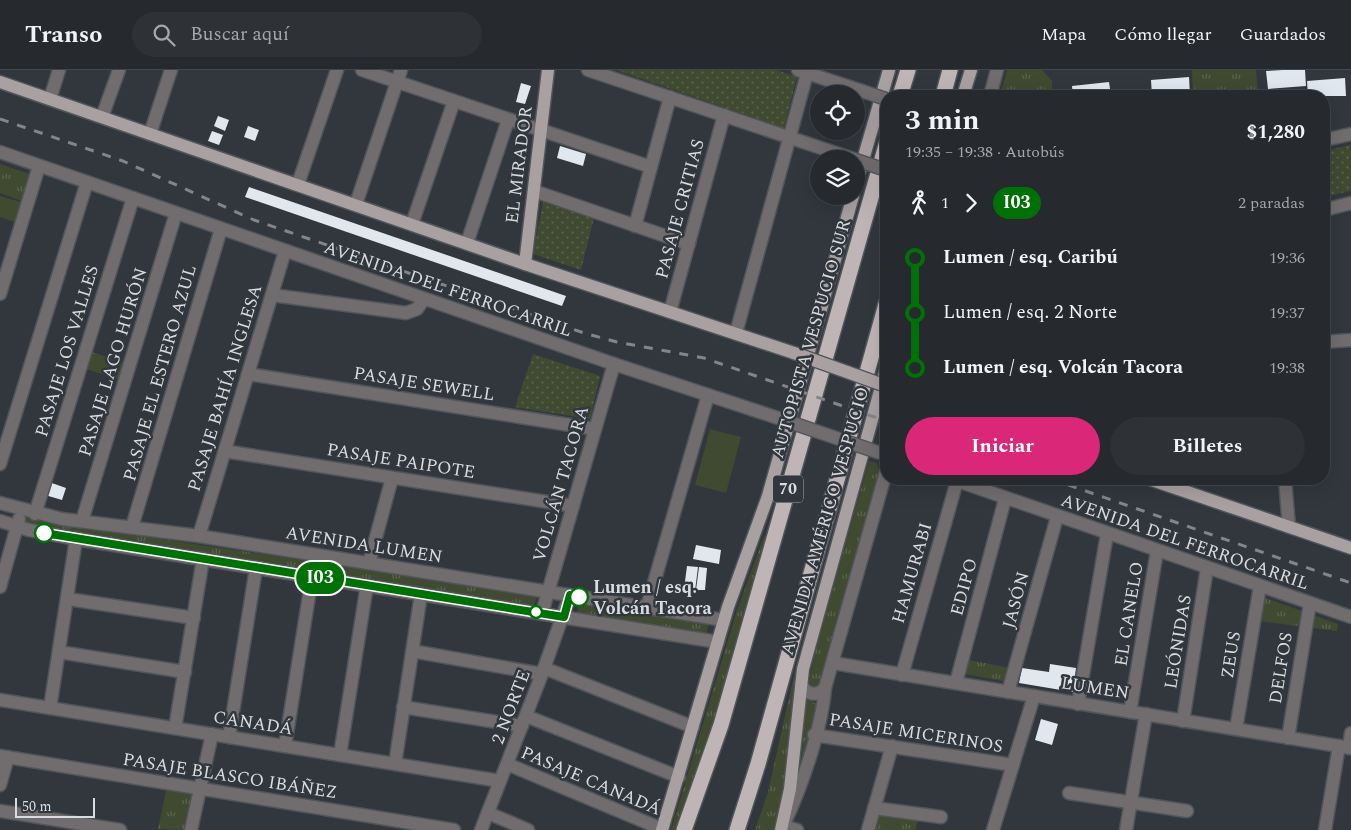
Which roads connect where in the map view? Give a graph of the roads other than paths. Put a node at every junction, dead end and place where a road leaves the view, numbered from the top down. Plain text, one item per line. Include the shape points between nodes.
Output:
1 (59, 70) edge
2 (119, 70) edge
3 (171, 70) edge
4 (337, 70) edge
5 (362, 70) edge
6 (548, 70) edge
7 (588, 70) edge
8 (889, 70) edge
9 (908, 70) edge
10 (950, 70) edge
11 (970, 70) edge
12 (997, 70) edge
13 (804, 71) edge
14 (399, 76) edge
15 (0, 82) edge
16 (883, 90) edge
17 (902, 90) edge
18 (945, 90) edge
19 (965, 90) edge
20 (992, 90) edge
21 (880, 97) edge
22 (670, 98) junction
23 (50, 99) junction
24 (454, 101) junction
25 (880, 101) edge
26 (724, 116) junction
27 (102, 117) junction
28 (508, 120) junction
29 (541, 131) junction
30 (150, 134) junction
31 (1351, 134) edge
32 (789, 137) junction
33 (1330, 139) edge
34 (828, 150) edge
35 (0, 152) edge
36 (865, 153) edge
37 (865, 163) edge
38 (39, 166) junction
39 (880, 166) edge
40 (651, 168) junction
41 (880, 168) edge
42 (87, 182) junction
43 (298, 184) junction
44 (534, 191) junction
45 (133, 198) junction
46 (1351, 203) edge
47 (356, 204) junction
48 (850, 205) edge
49 (1330, 208) edge
50 (176, 213) junction
51 (412, 224) junction
52 (635, 226) junction
53 (221, 228) junction
54 (467, 243) junction
55 (688, 244) junction
56 (286, 251) junction
57 (525, 264) junction
58 (0, 294) edge
59 (272, 296) junction
60 (424, 298) junction
61 (670, 312) junction
62 (880, 326) edge
63 (736, 333) junction
64 (1351, 340) edge
65 (1330, 342) edge
66 (614, 364) junction
67 (248, 374) junction
68 (880, 384) edge
69 (880, 390) edge
70 (708, 396) junction
71 (595, 429) junction
72 (224, 451) junction
73 (880, 453) edge
74 (0, 464) edge
75 (392, 478) junction
76 (882, 485) edge
77 (953, 485) edge
78 (967, 485) edge
79 (1167, 485) edge
80 (1286, 485) edge
81 (1005, 499) junction
82 (0, 503) edge
83 (573, 506) junction
84 (22, 510) junction
85 (35, 514) junction
86 (1057, 517) junction
87 (0, 521) edge
88 (82, 522) junction
89 (17, 526) junction
90 (1289, 526) junction
91 (132, 527) junction
92 (1107, 534) junction
93 (199, 536) junction
94 (76, 539) junction
95 (1351, 548) edge
96 (1157, 551) junction
97 (203, 559) junction
98 (369, 563) junction
99 (256, 568) junction
100 (1208, 568) junction
101 (312, 576) junction
102 (367, 585) junction
103 (1260, 586) junction
104 (0, 587) edge
105 (548, 592) junction
106 (421, 594) junction
107 (570, 595) junction
108 (68, 599) junction
109 (1310, 603) junction
110 (647, 607) junction
111 (542, 613) junction
112 (564, 617) junction
113 (1351, 617) edge
114 (194, 618) junction
115 (724, 620) junction
116 (718, 642) junction
117 (412, 651) junction
118 (59, 652) junction
119 (833, 663) junction
120 (543, 671) junction
121 (185, 672) junction
122 (902, 674) junction
123 (956, 683) junction
124 (801, 684) junction
125 (825, 688) junction
126 (1008, 692) junction
127 (1034, 696) junction
128 (0, 700) edge
129 (1078, 704) junction
130 (403, 707) junction
131 (50, 708) junction
132 (1130, 712) junction
133 (1146, 714) junction
134 (524, 721) junction
135 (1183, 721) junction
136 (693, 727) junction
137 (175, 728) junction
138 (1236, 729) junction
139 (1351, 733) edge
140 (212, 734) junction
141 (814, 735) junction
142 (229, 737) junction
143 (1288, 738) junction
144 (285, 746) junction
145 (892, 746) junction
146 (1346, 748) edge
147 (340, 755) junction
148 (4, 756) edge
149 (394, 764) junction
150 (507, 764) junction
151 (1013, 765) junction
152 (679, 777) junction
153 (500, 781) junction
154 (0, 785) edge
155 (200, 788) junction
156 (1068, 793) dead end
157 (1131, 802) junction
158 (874, 808) junction
159 (0, 811) edge
160 (1187, 811) dead end
161 (488, 813) junction
162 (941, 816) dead end
163 (782, 828) edge
164 (120, 830) edge
165 (191, 830) edge
166 (454, 830) edge
167 (481, 830) edge
168 (528, 830) edge
169 (662, 830) edge
170 (684, 830) edge
171 (737, 830) edge
172 (797, 830) edge
173 (868, 830) edge
174 (993, 830) edge
175 (1126, 830) edge
176 (1325, 830) edge

1 - 23 street
2 - 27 street
3 - 30 street
4 - 43 street
5 - 14 street
6 - 29 main road, EL MIRADOR
7 - 22 street
8 - 16 main road
9 - 17 highway
10 - 18 highway
11 - 19 main road
12 - 20 street
13 - 21 street, bridge
13 - 32 street
14 - 24 street
14 - 47 street
15 - 23 main road
22 - 26 street
22 - 40 street
23 - 27 main road
24 - 28 street
24 - 51 street
25 - 36 main road
26 - 32 street
26 - 55 street, PASAJE CRITIAS
27 - 30 main road
28 - 29 street
28 - 54 street
29 - 40 street
29 - 44 main road, EL MIRADOR
30 - 43 main road
31 - 33 street
32 - 34 street
32 - 63 street
35 - 38 street, AVENIDA DEL FERROCARRIL
37 - 41 street, bridge
38 - 42 street, AVENIDA DEL FERROCARRIL
38 - 58 street
39 - 170 highway, AUTOPISTA VESPUCIO SUR / 70 via 721,725
40 - 52 street
42 - 45 street, AVENIDA DEL FERROCARRIL
42 - 74 street
43 - 47 main road
44 - 52 street
44 - 57 main road, EL MIRADOR
45 - 50 street, AVENIDA DEL FERROCARRIL
45 - 85 street, PASAJE LOS VALLES
46 - 49 street
47 - 51 main road
48 - 115 main road via 766,503
50 - 53 street, AVENIDA DEL FERROCARRIL
50 - 88 street, PASAJE LAGO HURÓN
51 - 54 main road
52 - 55 street
53 - 56 street, AVENIDA DEL FERROCARRIL
53 - 91 street, PASAJE EL ESTERO AZUL
54 - 57 main road
55 - 61 street, PASAJE CRITIAS
56 - 59 street, PASAJE BAHÍA INGLESA
56 - 60 street, AVENIDA DEL FERROCARRIL
57 - 61 main road
59 - 60 street via 406,313 417,309
59 - 67 street, PASAJE BAHÍA INGLESA
60 - 66 street, AVENIDA DEL FERROCARRIL
61 - 63 main road
62 - 171 highway
63 - 68 main road, bridge
64 - 65 street
66 - 70 street, AVENIDA DEL FERROCARRIL
66 - 71 street, VOLCÁN TACORA
67 - 71 street, PASAJE SEWELL
67 - 72 street, PASAJE BAHÍA INGLESA
69 - 124 main road, AVENIDA AMÉRICO VESPUCIO via 811,636
70 - 73 street, AVENIDA DEL FERROCARRIL, bridge
70 - 110 street
71 - 83 street, VOLCÁN TACORA
72 - 75 street, PASAJE PAIPOTE
72 - 93 street, PASAJE BAHÍA INGLESA
75 - 83 street, PASAJE PAIPOTE
75 - 98 street
76 - 119 street
77 - 122 street, HAMURABI
78 - 81 street, AVENIDA DEL FERROCARRIL
79 - 90 main road
80 - 90 street
81 - 86 street, AVENIDA DEL FERROCARRIL
81 - 123 street, EDIPO
82 - 84 street, AVENIDA LUMEN
83 - 105 street, VOLCÁN TACORA
84 - 85 street, AVENIDA LUMEN
84 - 89 street
85 - 88 street, AVENIDA LUMEN
86 - 92 street, AVENIDA DEL FERROCARRIL
86 - 126 street, JASÓN
87 - 89 street
88 - 91 street, AVENIDA LUMEN
89 - 94 street
89 - 104 street
90 - 95 main road
91 - 93 street, AVENIDA LUMEN
92 - 96 street, AVENIDA DEL FERROCARRIL
92 - 129 street
93 - 98 street, AVENIDA LUMEN
94 - 97 street
94 - 108 street
96 - 100 street, AVENIDA DEL FERROCARRIL
96 - 132 street, EL CANELO
97 - 99 street
97 - 114 street
98 - 105 street, AVENIDA LUMEN
99 - 101 street
99 - 142 street
100 - 103 street, AVENIDA DEL FERROCARRIL
100 - 135 street, LEÓNIDAS
101 - 102 street
101 - 144 street
102 - 106 street
102 - 147 street
103 - 109 street, AVENIDA DEL FERROCARRIL
103 - 138 street, ZEUS
105 - 107 street, AVENIDA LUMEN
105 - 111 street, VOLCÁN TACORA
106 - 111 street
106 - 117 street
107 - 110 street, AVENIDA LUMEN
107 - 112 street, 2 NORTE
108 - 114 street
108 - 118 street
109 - 113 street, AVENIDA DEL FERROCARRIL
109 - 143 street, DELFOS
110 - 115 street, AVENIDA LUMEN
111 - 112 street
112 - 116 street
112 - 120 street, 2 NORTE
114 - 121 street
115 - 116 main road
116 - 136 main road
117 - 120 street
117 - 130 street
118 - 121 street
118 - 131 street
119 - 122 street, LUMEN
119 - 125 street
120 - 134 street, 2 NORTE
120 - 136 street
121 - 137 street
122 - 123 street, LUMEN
123 - 126 street, LUMEN
124 - 125 street via 804,691 812,694
124 - 163 main road, AVENIDA AMÉRICO VESPUCIO
125 - 141 street
126 - 127 street, LUMEN
127 - 129 street, LUMEN
127 - 151 street
128 - 131 street, CANADÁ
129 - 132 street, LUMEN
130 - 134 street
130 - 149 street
131 - 137 street, CANADÁ
132 - 133 street, LUMEN
133 - 135 street, LUMEN
133 - 157 street
134 - 150 street, 2 NORTE
134 - 152 street
135 - 138 street, LUMEN
136 - 152 main road
137 - 140 street, CANADÁ
138 - 143 street, LUMEN
139 - 146 street
140 - 142 street, CANADÁ
140 - 155 street
141 - 145 street, PASAJE MICERINOS
141 - 163 street via 800,787
142 - 144 street, CANADÁ
143 - 146 street, LUMEN
144 - 147 street, CANADÁ
145 - 151 street, PASAJE MICERINOS
145 - 158 street
146 - 176 street
147 - 149 street, CANADÁ
148 - 154 street
148 - 155 street, PASAJE BLASCO IBÁÑEZ
149 - 153 street, CANADÁ
150 - 153 street, 2 NORTE
150 - 169 street, PASAJE CANADÁ
151 - 174 street
152 - 169 main road
153 - 161 street, 2 NORTE
155 - 165 street
155 - 166 street, PASAJE BLASCO IBÁÑEZ
156 - 157 street
157 - 160 street
157 - 175 street
158 - 162 street
158 - 173 street
159 - 164 street
161 - 167 street, 2 NORTE
161 - 168 street
163 - 172 street

